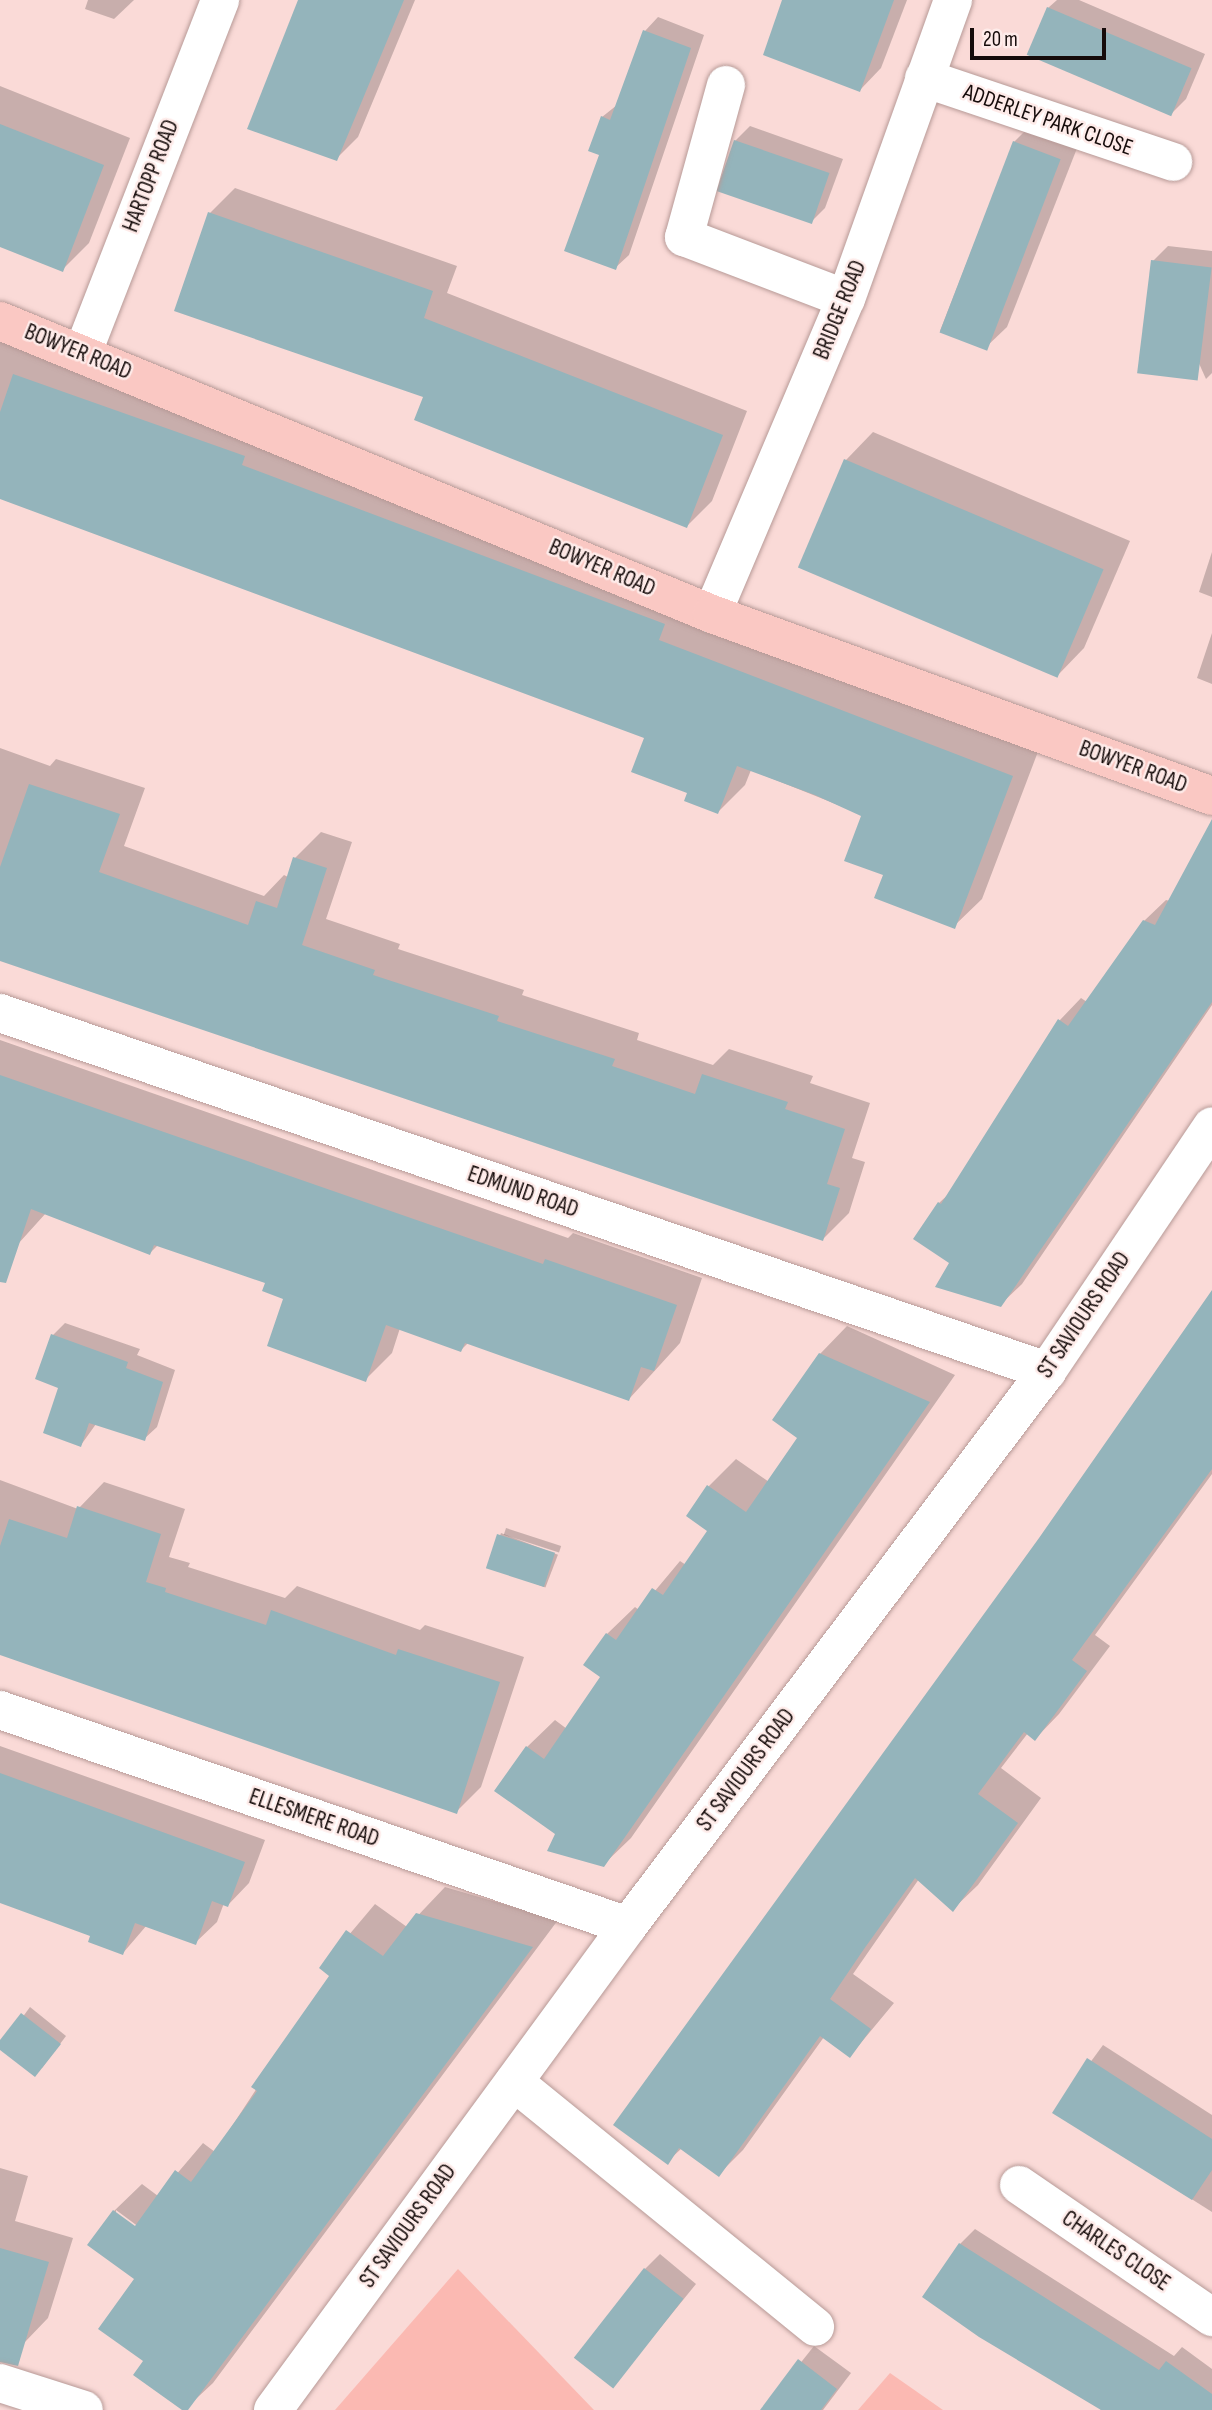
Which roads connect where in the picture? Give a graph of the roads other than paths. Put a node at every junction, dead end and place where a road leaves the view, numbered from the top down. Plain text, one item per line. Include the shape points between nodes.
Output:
1 (220, 0) edge
2 (953, 0) edge
3 (924, 78) junction
4 (726, 85) dead end
5 (1173, 162) dead end
6 (846, 299) junction
7 (0, 321) edge
8 (83, 352) junction
9 (712, 614) junction
10 (1212, 796) edge
11 (0, 1013) edge
12 (1212, 1126) edge
13 (1047, 1371) junction
14 (0, 1710) edge
15 (628, 1926) junction
16 (513, 2082) junction
17 (1019, 2185) dead end
18 (1212, 2316) edge
19 (815, 2327) dead end
20 (0, 2383) edge
21 (84, 2410) edge
22 (273, 2410) edge

1 - 8 street, HARTOPP ROAD
2 - 3 street, BRIDGE ROAD
3 - 5 street, ADDERLEY PARK CLOSE
3 - 6 street, BRIDGE ROAD
4 - 6 street via 684,237
6 - 9 street, BRIDGE ROAD
7 - 8 main road, BOWYER ROAD
8 - 9 main road, BOWYER ROAD
9 - 10 main road, BOWYER ROAD
11 - 13 street, EDMUND ROAD
12 - 13 street, ST SAVIOURS ROAD
13 - 15 street, ST SAVIOURS ROAD
14 - 15 street, ELLESMERE ROAD
15 - 16 street, ST SAVIOURS ROAD
16 - 19 street
16 - 22 street, ST SAVIOURS ROAD
17 - 18 street, CHARLES CLOSE
20 - 21 street

